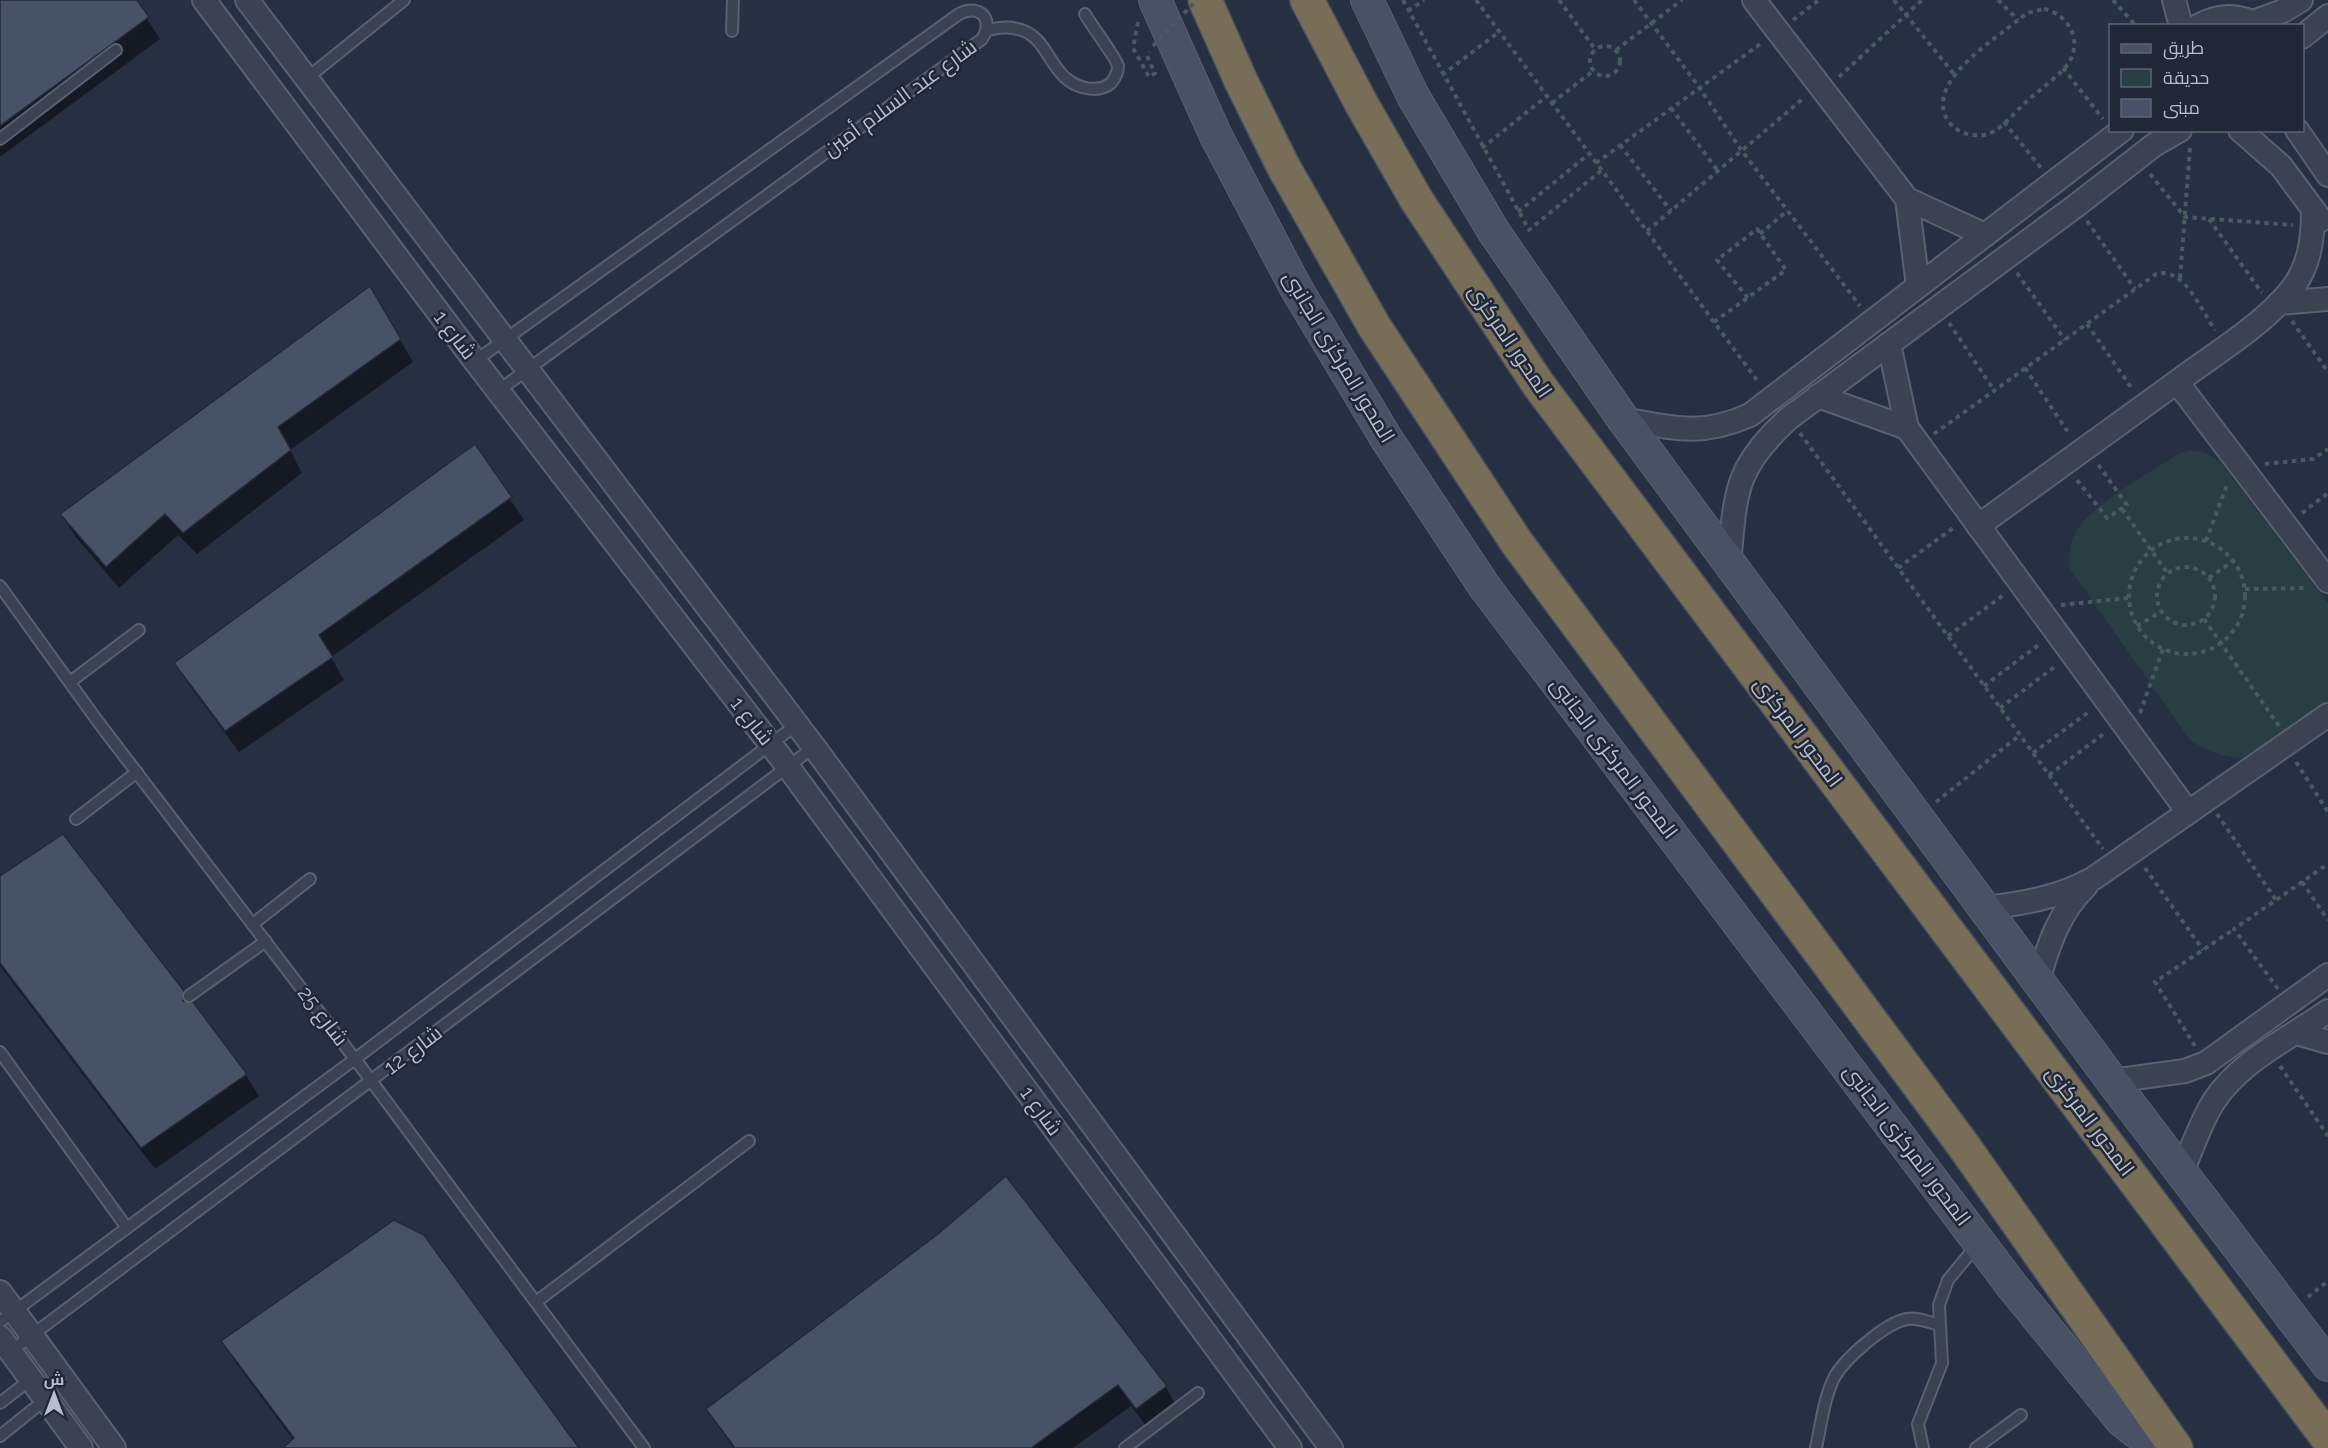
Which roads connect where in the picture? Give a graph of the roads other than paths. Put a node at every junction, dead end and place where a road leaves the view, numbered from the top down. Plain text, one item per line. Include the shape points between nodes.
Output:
1 (204, 0) edge
2 (247, 0) edge
3 (404, 0) edge
4 (733, 0) edge
5 (1155, 0) edge
6 (1205, 0) edge
7 (1308, 0) edge
8 (1367, 0) edge
9 (1754, 0) edge
10 (2174, 0) edge
11 (2214, 0) edge
12 (2301, 0) edge
13 (1086, 14) dead end
14 (2328, 16) edge
15 (2248, 21) edge
16 (2180, 24) edge
17 (2202, 24) edge
18 (988, 30) junction
19 (732, 31) dead end
20 (2304, 35) edge
21 (116, 50) dead end
22 (306, 79) junction
23 (2109, 129) edge
24 (2242, 132) edge
25 (2298, 132) edge
26 (2185, 136) edge
27 (0, 139) edge
28 (2328, 176) edge
29 (1907, 199) junction
30 (2318, 221) edge
31 (1985, 235) junction
32 (1918, 286) junction
33 (2328, 300) edge
34 (2276, 306) junction
35 (503, 341) junction
36 (1889, 344) junction
37 (475, 362) junction
38 (526, 370) junction
39 (2177, 382) junction
40 (498, 392) junction
41 (1818, 396) junction
42 (1623, 419) junction
43 (1912, 436) junction
44 (1974, 520) junction
45 (1728, 564) junction
46 (2322, 584) edge
47 (0, 586) edge
48 (139, 630) dead end
49 (69, 682) junction
50 (2328, 715) edge
51 (796, 725) junction
52 (770, 745) junction
53 (814, 747) junction
54 (788, 767) junction
55 (137, 772) junction
56 (2188, 812) junction
57 (76, 819) dead end
58 (2094, 878) junction
59 (310, 879) dead end
60 (1985, 908) junction
61 (253, 924) junction
62 (266, 941) junction
63 (2328, 975) edge
64 (2038, 980) junction
65 (189, 996) dead end
66 (2328, 1011) edge
67 (2296, 1033) junction
68 (2328, 1042) edge
69 (0, 1052) edge
70 (355, 1059) junction
71 (372, 1081) junction
72 (2112, 1081) junction
73 (748, 1141) dead end
74 (2182, 1172) junction
75 (127, 1228) junction
76 (1979, 1242) junction
77 (0, 1292) edge
78 (536, 1302) junction
79 (7, 1316) edge
80 (1938, 1325) junction
81 (33, 1335) junction
82 (5, 1344) edge
83 (2328, 1365) edge
84 (32, 1379) junction
85 (1198, 1394) dead end
86 (46, 1400) junction
87 (0, 1403) edge
88 (2021, 1415) dead end
89 (0, 1436) edge
90 (2328, 1439) edge
91 (81, 1448) edge
92 (114, 1448) edge
93 (644, 1448) edge
94 (1125, 1448) edge
95 (1290, 1448) edge
96 (1331, 1448) edge
97 (1816, 1448) edge
98 (1923, 1448) edge
99 (1976, 1448) edge
100 (2167, 1448) edge
101 (2176, 1448) edge

1 - 37 street, شارع 1
2 - 22 street, شارع 1
3 - 22 lane
4 - 19 lane
5 - 76 main road, المحور المركزى الجانبى via 1216,136 1291,278 1339,362 1484,586
6 - 101 highway via 1283,166 1374,326 1517,543 1963,1145
7 - 90 highway, المحور المركزى via 1416,199 1538,384
8 - 42 main road via 1413,96 1489,223
9 - 29 street
10 - 16 street
11 - 15 street
12 - 15 street via 2283,11
13 - 18 lane via 1095,33 1117,60 1111,83 1100,89 1067,79 1045,48 1026,31 1007,27
14 - 20 street
15 - 17 street via 2209,20
18 - 35 lane, شارع عبد السلام أمين via 987,22 975,10 958,14
18 - 38 lane, شارع عبد السلام أمين via 982,39
21 - 27 lane
22 - 35 street, شارع 1
23 - 31 street via 2053,183
24 - 30 street via 2281,166
25 - 28 street
26 - 36 street via 2154,145
29 - 31 street
29 - 32 street
30 - 34 street via 2306,264
31 - 32 street
32 - 42 street via 1750,415 1700,430
33 - 34 street
34 - 39 street
35 - 37 lane, شارع عبد السلام أمين
35 - 38 street, شارع 1
36 - 41 street
36 - 43 street
37 - 40 street, شارع 1
38 - 40 lane, شارع عبد السلام أمين
38 - 51 street, شارع 1
39 - 44 street via 2077,454
39 - 46 street via 2286,525
40 - 52 street, شارع 1
41 - 43 street
41 - 45 street via 1766,438 1745,469 1735,505
42 - 45 main road
43 - 44 street
44 - 56 street
45 - 60 main road
47 - 49 lane, شارع 25
48 - 49 lane
49 - 55 lane, شارع 25
50 - 56 street
51 - 52 lane, شارع 12
51 - 53 street, شارع 1
52 - 54 street, شارع 1
52 - 70 lane, شارع 12
53 - 54 lane, شارع 12
53 - 96 street, شارع 1
54 - 71 lane, شارع 12
54 - 95 street, شارع 1
55 - 57 lane
55 - 61 lane, شارع 25
56 - 58 street
58 - 60 street via 2045,900
58 - 64 street via 2058,921
59 - 61 lane
60 - 64 main road
61 - 62 lane, شارع 25
62 - 65 lane
62 - 70 lane, شارع 25
63 - 72 street via 2206,1063 2185,1071
64 - 72 main road
66 - 67 street
67 - 68 street
67 - 74 street via 2244,1067 2215,1099
69 - 75 lane
70 - 71 lane, شارع 25
70 - 75 lane, شارع 12
71 - 78 lane, شارع 25
71 - 81 lane, شارع 12
72 - 74 main road
73 - 78 lane
74 - 83 main road
75 - 79 lane, شارع 12
76 - 80 lane via 1947,1280
76 - 100 main road, المحور المركزى الجانبى via 2110,1408 2136,1432
77 - 79 street
78 - 93 lane, شارع 25
79 - 81 street
80 - 97 lane via 1906,1319 1884,1330 1849,1358 1835,1377
80 - 98 lane via 1942,1364 1918,1424
81 - 82 lane, شارع 12
81 - 92 street
82 - 84 street
84 - 86 street
84 - 87 lane
85 - 94 lane
86 - 89 lane
86 - 91 street
88 - 99 lane

